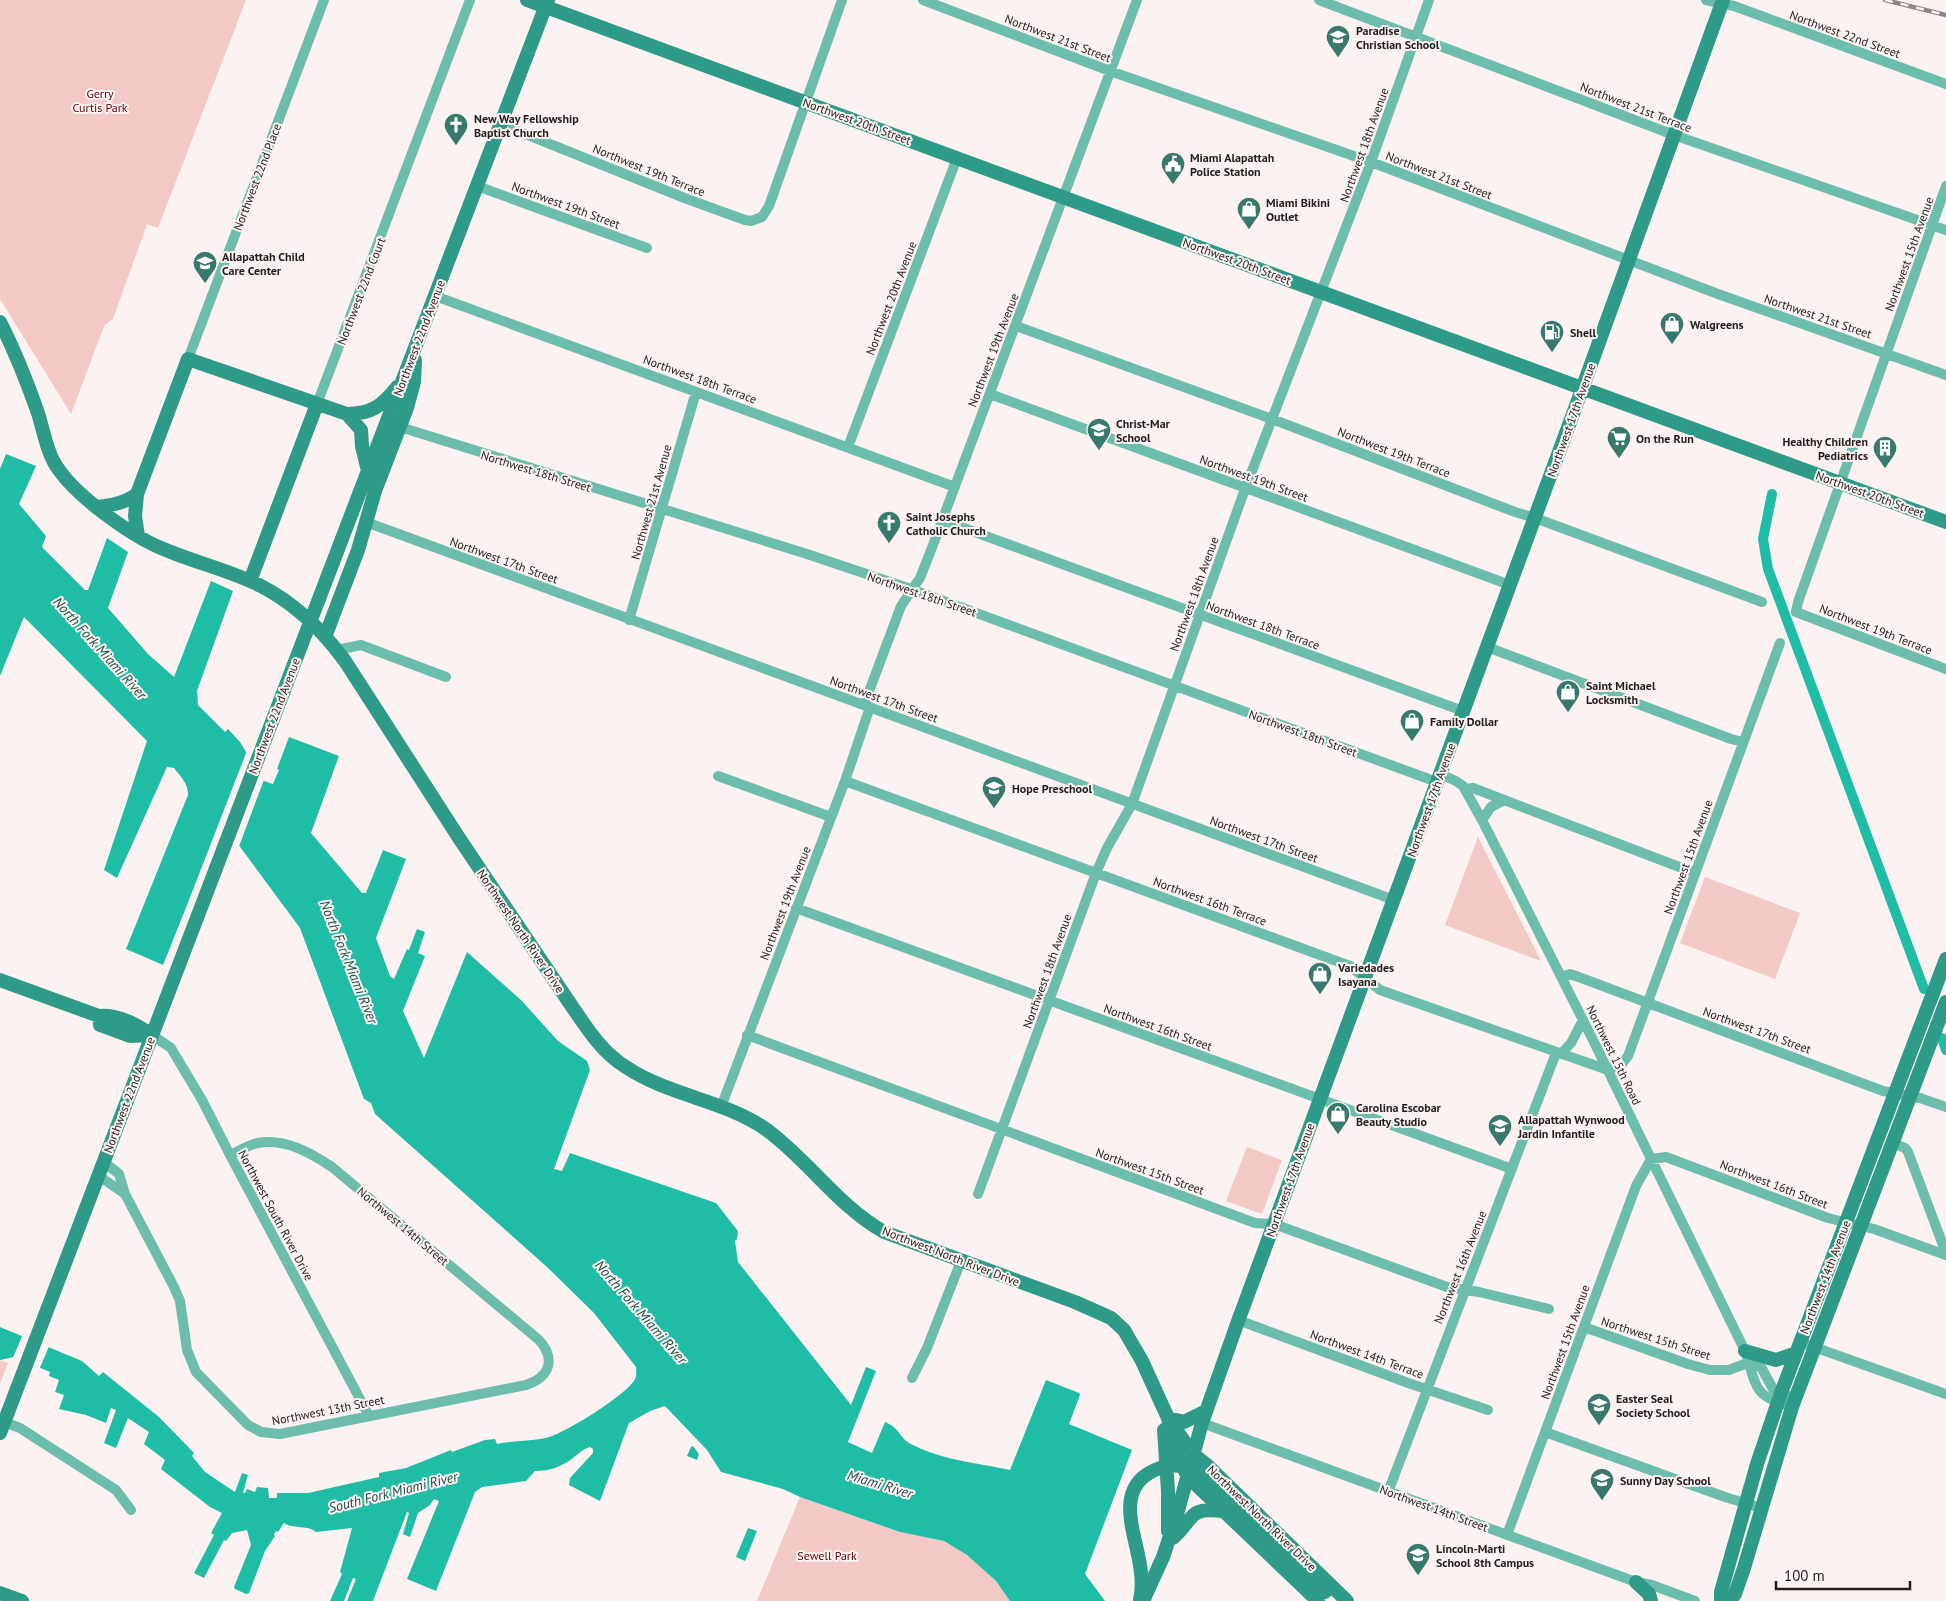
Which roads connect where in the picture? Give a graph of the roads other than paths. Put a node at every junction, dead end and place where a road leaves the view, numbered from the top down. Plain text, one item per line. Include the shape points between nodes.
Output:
1 (324, 0) edge
2 (470, 0) edge
3 (527, 0) edge
4 (842, 0) edge
5 (923, 0) edge
6 (1137, 0) edge
7 (1319, 0) edge
8 (1429, 0) edge
9 (1706, 0) edge
10 (1723, 2) edge
11 (547, 3) edge
12 (1416, 36) junction
13 (1110, 71) junction
14 (1946, 84) edge
15 (806, 103) junction
16 (500, 124) junction
17 (1674, 135) junction
18 (957, 158) junction
19 (1371, 162) junction
20 (477, 186) junction
21 (1946, 186) edge
22 (1063, 198) junction
23 (1932, 225) junction
24 (1946, 230) edge
25 (647, 248) dead end
26 (1629, 261) junction
27 (1321, 292) junction
28 (435, 296) junction
29 (0, 322) edge
30 (1016, 326) junction
31 (415, 349) junction
32 (1886, 353) junction
33 (188, 359) junction
34 (1946, 375) edge
35 (405, 376) junction
36 (1582, 388) junction
37 (696, 392) junction
38 (990, 394) junction
39 (317, 404) junction
40 (347, 414) junction
41 (1272, 419) junction
42 (400, 427) junction
43 (848, 447) junction
44 (368, 472) junction
45 (1839, 482) junction
46 (955, 487) junction
47 (1245, 488) junction
48 (137, 494) junction
49 (98, 507) junction
50 (662, 510) junction
51 (1535, 518) junction
52 (942, 520) junction
53 (366, 522) junction
54 (1946, 522) edge
55 (138, 536) junction
56 (250, 581) junction
57 (1510, 585) junction
58 (911, 589) junction
59 (1762, 602) dead end
60 (1796, 612) joint
61 (1199, 616) junction
62 (629, 620) junction
63 (325, 637) junction
64 (1780, 642) dead end
65 (1487, 647) junction
66 (337, 650) junction
67 (1946, 669) edge
68 (446, 677) dead end
69 (1175, 685) junction
70 (867, 706) junction
71 (1463, 711) junction
72 (1743, 742) junction
73 (718, 776) dead end
74 (1438, 778) junction
75 (845, 780) junction
76 (1465, 789) junction
77 (1504, 800) junction
78 (1132, 804) junction
79 (831, 817) junction
80 (1482, 820) junction
81 (1096, 873) junction
82 (1695, 873) junction
83 (1394, 900) junction
84 (796, 908) junction
85 (1946, 959) edge
86 (1562, 977) junction
87 (1366, 978) junction
88 (0, 980) edge
89 (1050, 1000) junction
90 (1946, 1002) edge
91 (1648, 1003) junction
92 (1583, 1020) junction
93 (152, 1035) junction
94 (748, 1035) junction
95 (1558, 1054) junction
96 (1608, 1070) junction
97 (1895, 1094) junction
98 (1910, 1096) junction
99 (1320, 1099) junction
100 (721, 1107) junction
101 (1946, 1107) edge
102 (1002, 1130) junction
103 (1893, 1143) junction
104 (230, 1155) junction
105 (1651, 1160) junction
106 (104, 1162) junction
107 (1512, 1169) junction
108 (98, 1176) junction
109 (125, 1194) junction
110 (978, 1194) dead end
111 (1846, 1222) junction
112 (1274, 1224) junction
113 (1861, 1226) junction
114 (1946, 1254) edge
115 (961, 1261) junction
116 (1464, 1290) junction
117 (1549, 1309) dead end
118 (1238, 1320) junction
119 (1584, 1327) junction
120 (1798, 1348) junction
121 (1814, 1348) junction
122 (1747, 1357) junction
123 (548, 1363) joint
124 (912, 1378) dead end
125 (1426, 1389) junction
126 (1946, 1394) edge
127 (1780, 1397) junction
128 (1794, 1403) junction
129 (1488, 1410) dead end
130 (1165, 1413) junction
131 (368, 1416) junction
132 (1204, 1417) junction
133 (2, 1427) edge
134 (1545, 1432) junction
135 (1193, 1454) junction
136 (1188, 1477) junction
137 (1388, 1492) junction
138 (1746, 1504) junction
139 (1761, 1508) junction
140 (131, 1510) dead end
141 (1223, 1511) junction
142 (1507, 1535) junction
143 (1168, 1542) junction
144 (1636, 1582) junction
145 (0, 1593) edge
146 (22, 1601) edge
147 (1142, 1601) edge
148 (1318, 1601) edge
149 (1335, 1601) edge
150 (1347, 1601) edge
151 (1651, 1601) edge
152 (1695, 1601) edge
153 (1721, 1601) edge
154 (1730, 1601) edge

1 - 33 street, Northwest 22nd Place
2 - 39 street, Northwest 22nd Court
3 - 11 main road, Northwest 20th Street
4 - 15 street
5 - 13 street, Northwest 21st Street
6 - 13 street, Northwest 19th Avenue
7 - 12 street, Northwest 21st Terrace
8 - 12 street, Northwest 18th Avenue
9 - 10 street, Northwest 22nd Street
10 - 14 street, Northwest 22nd Street
10 - 17 main road, Northwest 17th Avenue
11 - 15 main road, Northwest 20th Street
11 - 16 main road, Northwest 22nd Avenue
12 - 17 street, Northwest 21st Terrace
12 - 19 street, Northwest 18th Avenue
13 - 19 street, Northwest 21st Street
13 - 22 street, Northwest 19th Avenue
15 - 16 street, Northwest 19th Terrace via 769,206 762,217 751,221 687,200
15 - 18 main road, Northwest 20th Street
16 - 20 main road, Northwest 22nd Avenue
17 - 23 street, Northwest 21st Terrace
17 - 26 main road, Northwest 17th Avenue
18 - 22 main road, Northwest 20th Street
18 - 43 street, Northwest 20th Avenue
19 - 26 street, Northwest 21st Street
19 - 27 street, Northwest 18th Avenue
20 - 25 street, Northwest 19th Street
20 - 28 main road, Northwest 22nd Avenue
21 - 23 street, Northwest 15th Avenue
22 - 27 main road, Northwest 20th Street
22 - 30 street, Northwest 19th Avenue
23 - 24 street, Northwest 21st Terrace
23 - 32 street, Northwest 15th Avenue
26 - 32 street, Northwest 21st Street
26 - 36 main road, Northwest 17th Avenue
27 - 36 main road, Northwest 20th Street
27 - 41 street, Northwest 18th Avenue
28 - 31 main road, Northwest 22nd Avenue
28 - 37 street, Northwest 18th Terrace
29 - 49 main road, Northwest North River Drive via 31,395 54,462 68,480
30 - 38 street, Northwest 19th Avenue
30 - 41 street, Northwest 19th Terrace
31 - 35 main road, Northwest 22nd Avenue
31 - 42 main road via 414,382
32 - 34 street, Northwest 21st Street
32 - 45 street, Northwest 15th Avenue
33 - 39 main road
33 - 48 main road, Northwest 22nd Place
35 - 40 main road via 375,409
35 - 44 main road, Northwest 22nd Avenue
36 - 45 main road, Northwest 20th Street
36 - 51 main road, Northwest 17th Avenue
37 - 43 street, Northwest 18th Terrace
37 - 50 street, Northwest 21st Avenue
38 - 46 street, Northwest 19th Avenue
38 - 47 street, Northwest 19th Street
39 - 40 main road
39 - 56 main road, Northwest 22nd Court
40 - 44 main road via 361,430
41 - 47 street, Northwest 18th Avenue
41 - 51 street, Northwest 19th Terrace
42 - 50 street, Northwest 18th Street
42 - 53 main road
43 - 46 street, Northwest 18th Terrace
44 - 93 main road, Northwest 22nd Avenue
45 - 54 main road, Northwest 20th Street
45 - 60 street, Northwest 15th Avenue
46 - 52 street, Northwest 19th Avenue
47 - 57 street, Northwest 19th Street
47 - 61 street, Northwest 18th Avenue
48 - 49 main road via 120,503
48 - 55 main road, Northwest 22nd Place via 135,516
49 - 55 main road, Northwest North River Drive
50 - 58 street, Northwest 18th Street
50 - 62 street, Northwest 21st Avenue
51 - 57 main road, Northwest 17th Avenue
51 - 59 street, Northwest 19th Terrace
52 - 58 street, Northwest 19th Avenue via 920,578
52 - 61 street, Northwest 18th Terrace
53 - 62 street, Northwest 17th Street
53 - 63 main road
55 - 56 main road, Northwest North River Drive via 163,549
56 - 63 main road, Northwest North River Drive via 298,611
57 - 65 main road, Northwest 17th Avenue
58 - 69 street, Northwest 18th Street
58 - 70 street, Northwest 19th Avenue via 901,606
60 - 67 street, Northwest 19th Terrace
61 - 69 street, Northwest 18th Avenue
61 - 71 street, Northwest 18th Terrace
62 - 70 street, Northwest 17th Street
63 - 66 main road, Northwest North River Drive
64 - 72 street, Northwest 15th Avenue
65 - 71 main road, Northwest 17th Avenue
65 - 72 street
66 - 68 street via 361,645
66 - 100 main road, Northwest North River Drive via 593,1036 634,1072
69 - 74 street, Northwest 18th Street
69 - 78 street, Northwest 18th Avenue
70 - 75 street, Northwest 19th Avenue
70 - 78 street, Northwest 17th Street
71 - 74 main road, Northwest 17th Avenue
72 - 82 street, Northwest 15th Avenue
73 - 79 street
74 - 76 street, Northwest 15th Road via 1456,781
74 - 83 main road, Northwest 17th Avenue
75 - 79 street, Northwest 19th Avenue
75 - 81 street, Northwest 16th Terrace
76 - 77 street via 1473,788
76 - 80 street, Northwest 15th Road
77 - 80 street via 1491,807
77 - 82 street
78 - 81 street, Northwest 18th Avenue
78 - 83 street, Northwest 17th Street
79 - 84 street, Northwest 19th Avenue
80 - 86 street, Northwest 15th Road
81 - 87 street, Northwest 16th Terrace via 1350,966
81 - 89 street, Northwest 18th Avenue
82 - 91 street, Northwest 15th Avenue
83 - 87 main road, Northwest 17th Avenue
84 - 89 street, Northwest 16th Street
84 - 94 street, Northwest 19th Avenue
85 - 97 main road, Northwest 14th Avenue
86 - 91 street, Northwest 17th Street via 1570,974
86 - 92 street, Northwest 15th Road
87 - 95 street, Northwest 16th Terrace via 1380,990
87 - 99 main road, Northwest 17th Avenue
88 - 93 main road via 99,1016 100,1025 130,1036
89 - 99 street, Northwest 16th Street
89 - 102 street, Northwest 18th Avenue
90 - 98 main road, Northwest 14th Avenue
91 - 96 street, Northwest 15th Avenue via 1628,1056 1621,1066
91 - 97 street, Northwest 17th Street
92 - 95 street via 1571,1043
92 - 96 street, Northwest 15th Road
93 - 104 street, Northwest South River Drive via 178,1057
93 - 106 main road, Northwest 22nd Avenue
94 - 100 street, Northwest 19th Avenue
94 - 102 street, Northwest 15th Street
95 - 96 street, Northwest 16th Terrace
95 - 107 street, Northwest 16th Avenue
96 - 105 street, Northwest 15th Road
97 - 98 street, Northwest 17th Street
97 - 111 main road, Northwest 14th Avenue
98 - 101 street, Northwest 17th Street
98 - 103 main road, Northwest 14th Avenue
99 - 107 street, Northwest 16th Street
99 - 112 main road, Northwest 17th Avenue
100 - 115 main road, Northwest North River Drive via 760,1125 778,1138 866,1221 894,1236
102 - 110 street, Northwest 18th Avenue
102 - 112 street, Northwest 15th Street via 1255,1223
103 - 113 main road, Northwest 14th Avenue
103 - 114 street via 1908,1152
104 - 123 street, Northwest 14th Street via 257,1143 271,1142 302,1150 332,1167 539,1340 548,1352
104 - 131 street, Northwest South River Drive
105 - 111 street, Northwest 16th Street via 1666,1157
105 - 119 street, Northwest 15th Avenue via 1636,1186
105 - 122 street, Northwest 15th Road
106 - 108 main road, Northwest 22nd Avenue
106 - 109 street, Northwest 13th Street via 119,1174
107 - 116 street, Northwest 16th Avenue
108 - 109 street, Northwest 13th Street
108 - 133 main road, Northwest 22nd Avenue
109 - 131 street, Northwest 13th Street via 177,1294 187,1350 196,1372 240,1418 261,1432 280,1434
111 - 113 street, Northwest 16th Street
111 - 120 main road, Northwest 14th Avenue
112 - 116 street, Northwest 15th Street via 1447,1287
112 - 118 main road, Northwest 17th Avenue
113 - 114 street, Northwest 16th Street
113 - 121 main road, Northwest 14th Avenue
115 - 124 street
115 - 130 main road, Northwest North River Drive via 1075,1302 1104,1314 1118,1324 1142,1361
116 - 117 street, Northwest 15th Street
116 - 125 street, Northwest 16th Avenue
118 - 125 street, Northwest 14th Terrace
118 - 132 main road, Northwest 17th Avenue
119 - 122 street, Northwest 15th Street via 1710,1370 1729,1370
119 - 134 street, Northwest 15th Avenue
120 - 121 street
120 - 122 main road via 1776,1360
120 - 127 main road, Northwest 14th Avenue
121 - 126 street
121 - 128 main road, Northwest 14th Avenue
122 - 127 street, Northwest 15th Road via 1761,1367 1770,1386
123 - 131 street, Northwest 13th Street via 540,1378 526,1384
125 - 129 street, Northwest 14th Terrace
125 - 137 street, Northwest 16th Avenue
127 - 128 street, Northwest 15th Road
127 - 138 main road, Northwest 14th Avenue
128 - 139 main road, Northwest 14th Avenue
130 - 132 main road via 1184,1422
130 - 135 main road, Northwest North River Drive
130 - 136 main road, Northwest North River Drive
130 - 143 main road
132 - 135 main road, Northwest 17th Avenue
132 - 137 street, Northwest 14th Street
133 - 140 street via 20,1428 116,1490
134 - 138 street
134 - 142 street, Northwest 15th Avenue
135 - 136 main road, Northwest 17th Avenue
135 - 150 main road, Northwest North River Drive
136 - 141 main road, Northwest North River Drive
136 - 143 main road, Northwest 17th Avenue
137 - 142 street, Northwest 14th Street
138 - 139 street
138 - 153 main road, Northwest 14th Avenue
139 - 154 main road, Northwest 14th Avenue via 1744,1568
141 - 143 main road via 1194,1513
141 - 148 main road, Northwest North River Drive
142 - 144 street, Northwest 14th Street
143 - 147 main road, Northwest 17th Avenue
144 - 151 main road via 1649,1594
144 - 152 street, Northwest 14th Street
145 - 146 main road
147 - 149 main road via 1141,1573 1128,1509 1131,1496 1140,1481 1151,1472 1175,1466 1200,1474

